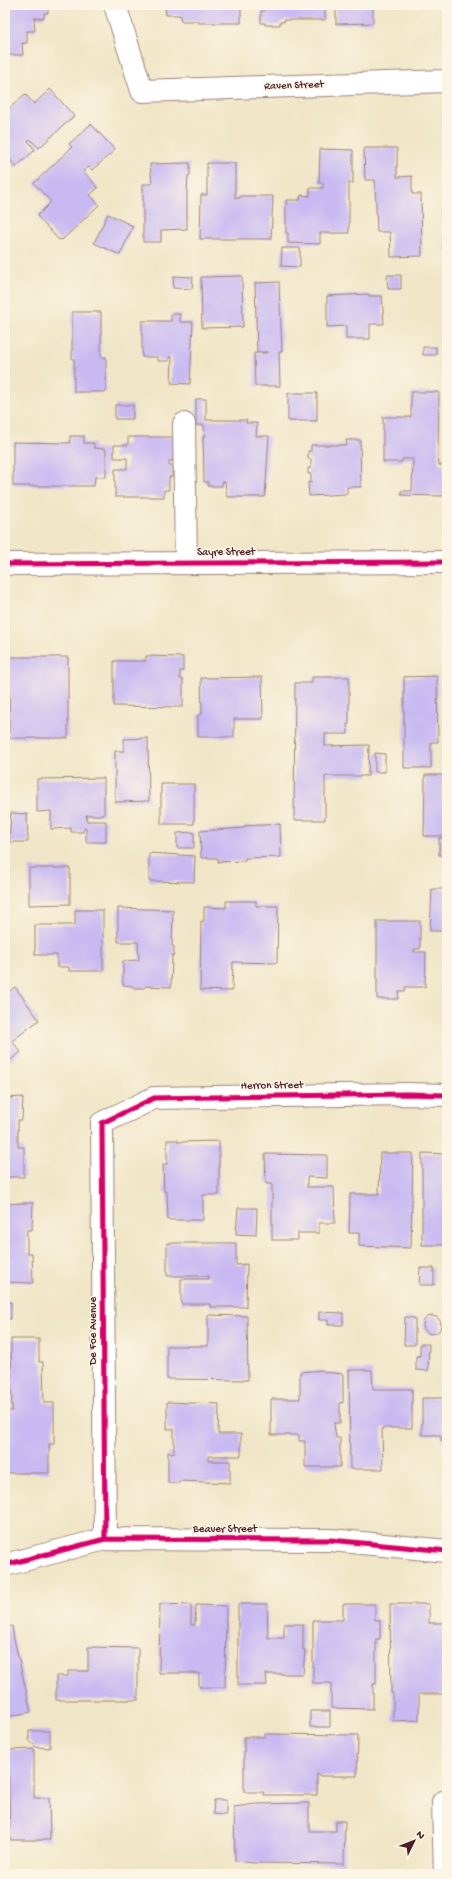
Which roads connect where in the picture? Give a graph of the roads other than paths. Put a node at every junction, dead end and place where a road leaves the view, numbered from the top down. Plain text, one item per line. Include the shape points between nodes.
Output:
1 (115, 5) edge
2 (447, 81) edge
3 (184, 424) dead end
4 (447, 562) edge
5 (186, 563) junction
6 (5, 564) edge
7 (447, 1096) edge
8 (102, 1123) joint
9 (105, 1539) junction
10 (447, 1550) edge
11 (5, 1565) edge
12 (442, 1802) dead end
13 (445, 1874) edge

1 - 2 street, Raven Street via 142,91
3 - 5 street
4 - 5 street, Sayre Street
5 - 6 street, Sayre Street
7 - 8 street, Herron Street via 406,1094 154,1098
8 - 9 street, De Foe Avenue
9 - 10 street, Beaver Street via 330,1540
9 - 11 street, Beaver Street
12 - 13 street

